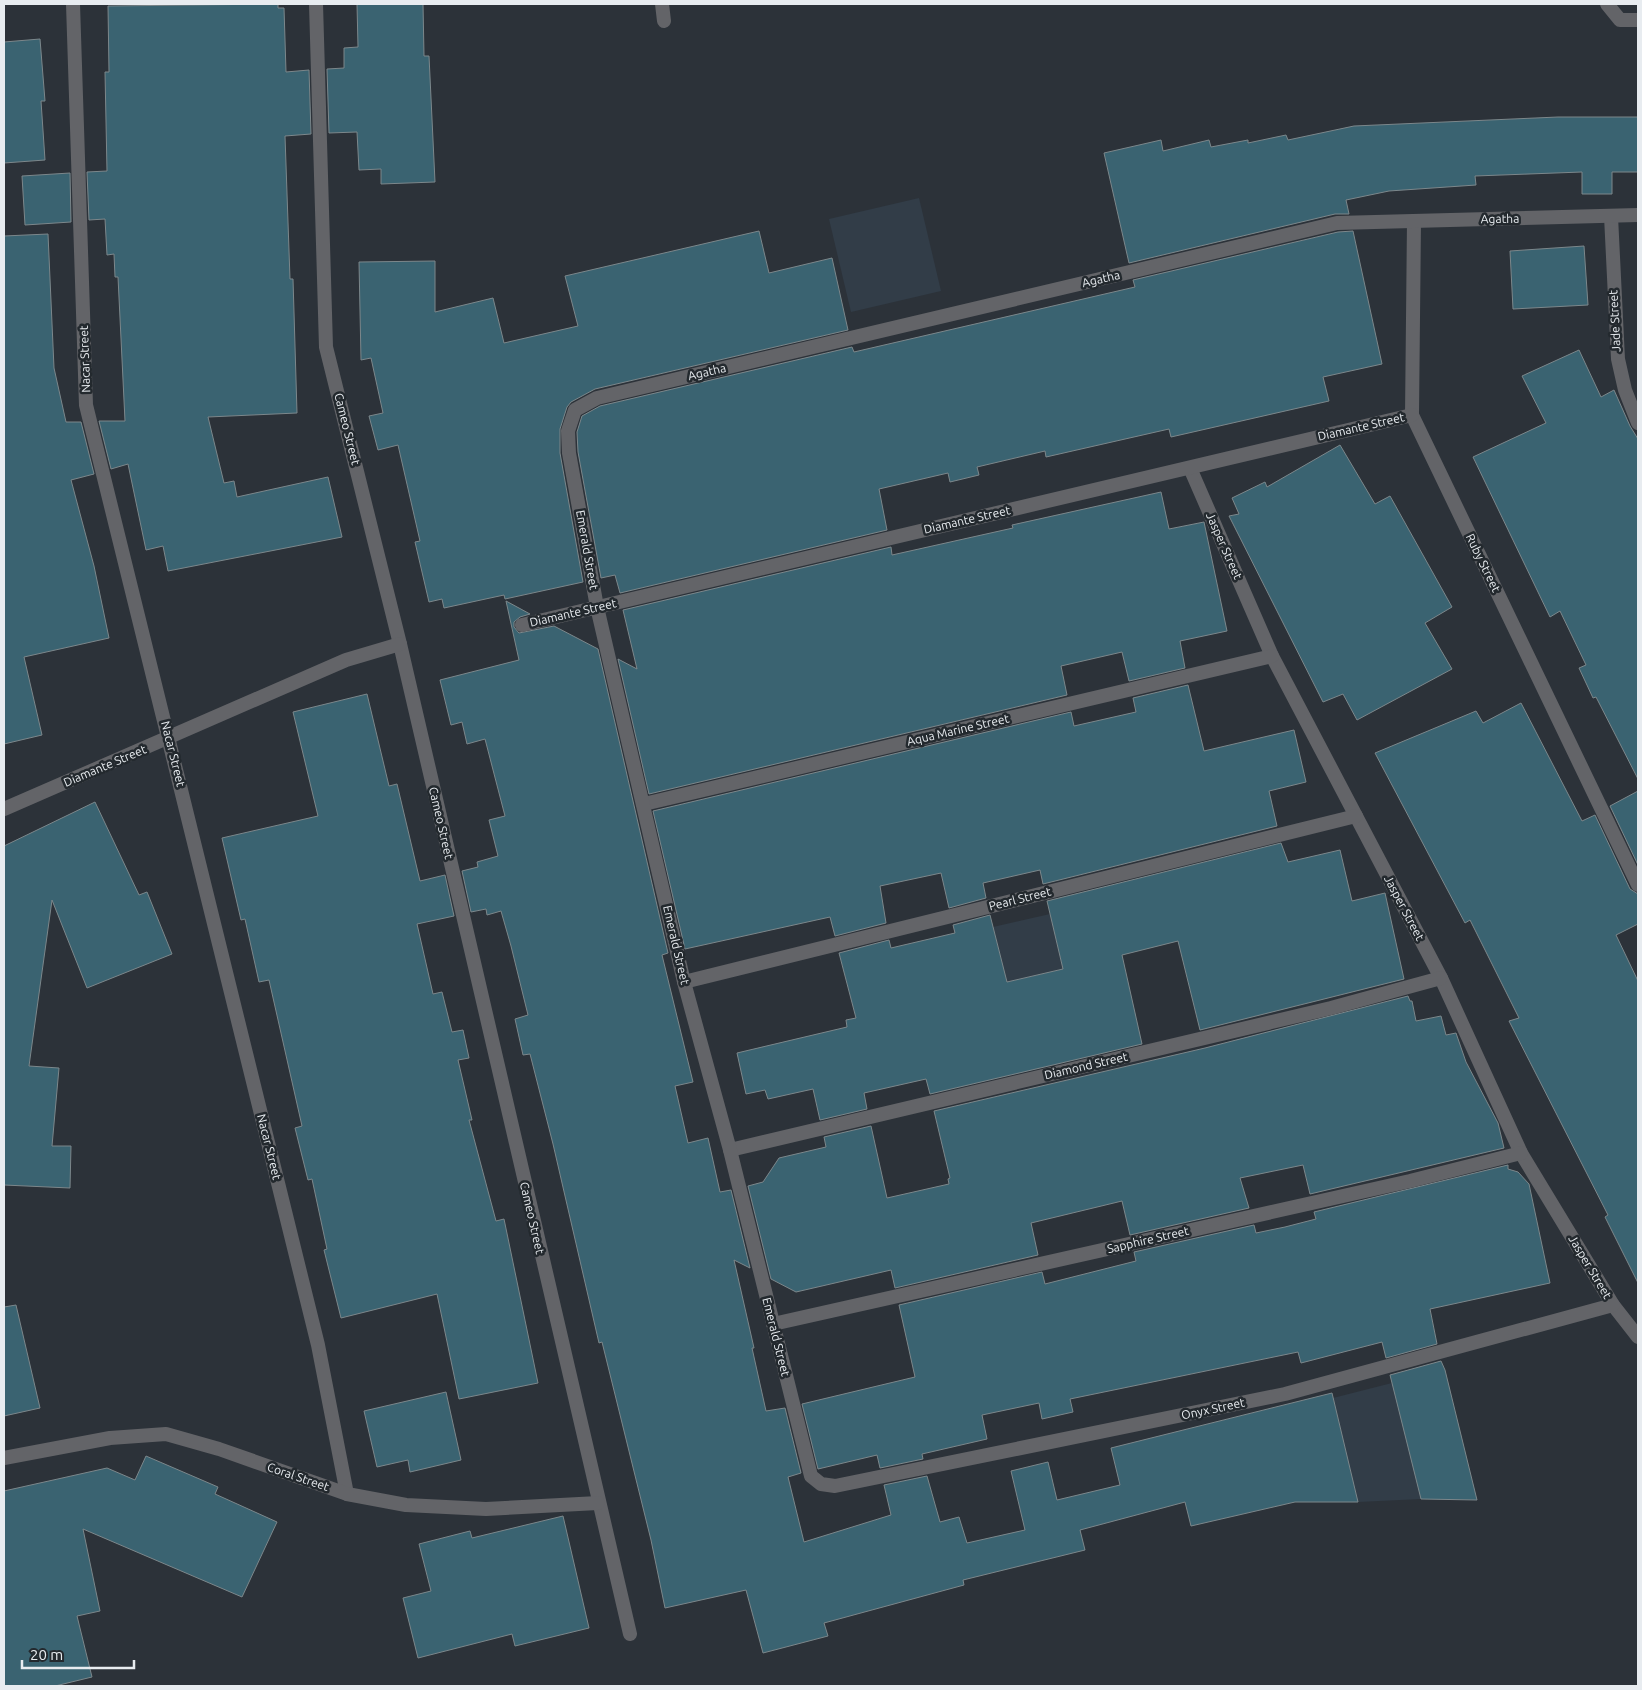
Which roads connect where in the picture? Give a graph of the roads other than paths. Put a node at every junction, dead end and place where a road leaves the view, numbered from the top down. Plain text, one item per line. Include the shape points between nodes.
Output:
1 (73, 4) edge
2 (316, 4) edge
3 (662, 4) edge
4 (1607, 4) edge
5 (1638, 20) edge
6 (664, 21) dead end
7 (1638, 215) edge
8 (1611, 216) junction
9 (1414, 221) junction
10 (575, 410) joint
11 (1412, 415) junction
12 (1638, 423) edge
13 (1190, 468) junction
14 (597, 607) junction
15 (522, 624) dead end
16 (400, 644) junction
17 (1272, 656) junction
18 (169, 738) junction
19 (644, 804) junction
20 (4, 809) edge
21 (1356, 816) junction
22 (1638, 885) edge
23 (1441, 978) junction
24 (684, 982) junction
25 (730, 1150) junction
26 (1522, 1153) junction
27 (1613, 1305) junction
28 (773, 1324) junction
29 (1638, 1337) edge
30 (4, 1458) edge
31 (811, 1476) joint
32 (347, 1494) junction
33 (598, 1503) junction
34 (630, 1634) dead end

1 - 18 street, Nacar Street via 86,404
2 - 16 street, Cameo Street via 326,346
3 - 6 street
4 - 5 street via 1620,20
7 - 8 street, Agatha
8 - 9 street, Agatha
8 - 12 street, Jade Street via 1618,359 1622,384
9 - 10 street, Agatha via 1337,223 597,398
9 - 11 street, Ruby Street
10 - 14 street, Emerald Street via 568,431 569,453
11 - 13 street, Diamante Street
11 - 22 street, Ruby Street
13 - 14 street, Diamante Street
13 - 17 street, Jasper Street
14 - 15 street, Diamante Street
14 - 19 street, Emerald Street
16 - 18 street, Diamante Street via 346,660
16 - 33 street, Cameo Street
17 - 19 street, Aqua Marine Street
17 - 21 street, Jasper Street
18 - 20 street, Diamante Street
18 - 32 street, Nacar Street via 318,1345
19 - 24 street, Emerald Street
21 - 23 street, Jasper Street
21 - 24 street, Pearl Street
23 - 25 street, Diamond Street via 1322,1011
23 - 26 street, Jasper Street
24 - 25 street, Emerald Street
25 - 28 street, Emerald Street
26 - 27 street, Jasper Street
26 - 28 street, Sapphire Street
27 - 29 street, Jasper Street
27 - 31 street, Onyx Street via 1285,1394 835,1486 821,1484
28 - 31 street, Emerald Street
30 - 32 street, Coral Street via 110,1438 166,1434
32 - 33 street, Coral Street via 406,1505 486,1509
33 - 34 street, Cameo Street

